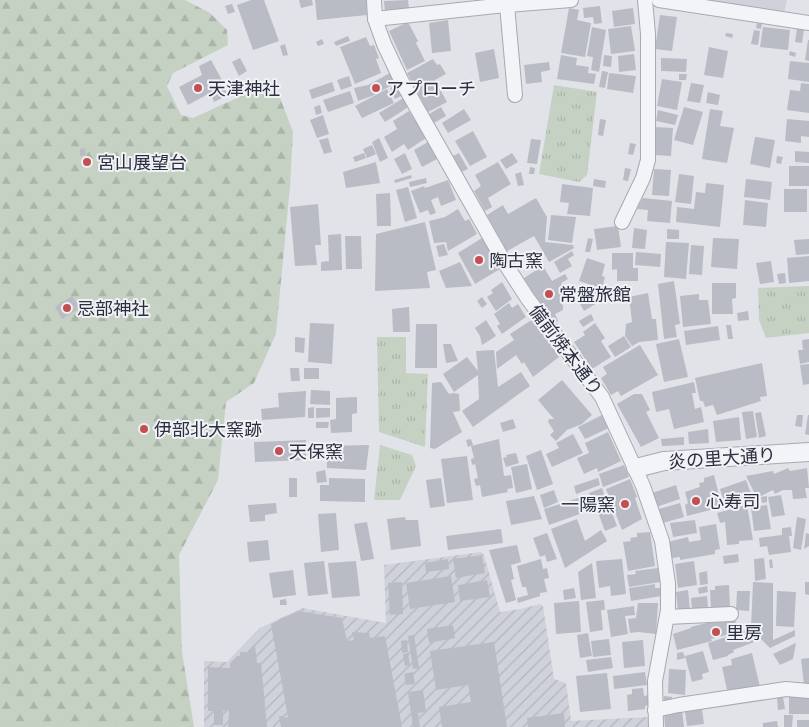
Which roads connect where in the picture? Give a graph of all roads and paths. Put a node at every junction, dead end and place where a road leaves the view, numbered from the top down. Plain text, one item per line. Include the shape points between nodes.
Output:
1 (374, 0) edge
2 (571, 0) edge
3 (645, 0) edge
4 (659, 0) edge
5 (499, 4) edge
6 (375, 19) junction
7 (809, 23) edge
8 (515, 95) dead end
9 (622, 222) dead end
10 (809, 452) edge
11 (636, 468) junction
12 (731, 614) dead end
13 (667, 617) junction
14 (809, 691) edge
15 (655, 710) junction
16 (656, 727) edge

1 - 6 street, 備前焼本通り
2 - 5 street
3 - 9 street via 648,160
4 - 7 street
5 - 6 street
5 - 8 street
6 - 11 street, 備前焼本通り via 401,80 506,265 602,397
10 - 11 street, 炎の里大通り via 664,462
11 - 13 street, 備前焼本通り via 662,541 668,584
12 - 13 street
13 - 15 street, 備前焼本通り via 655,681
14 - 15 street via 786,689
15 - 16 street, 備前焼本通り

